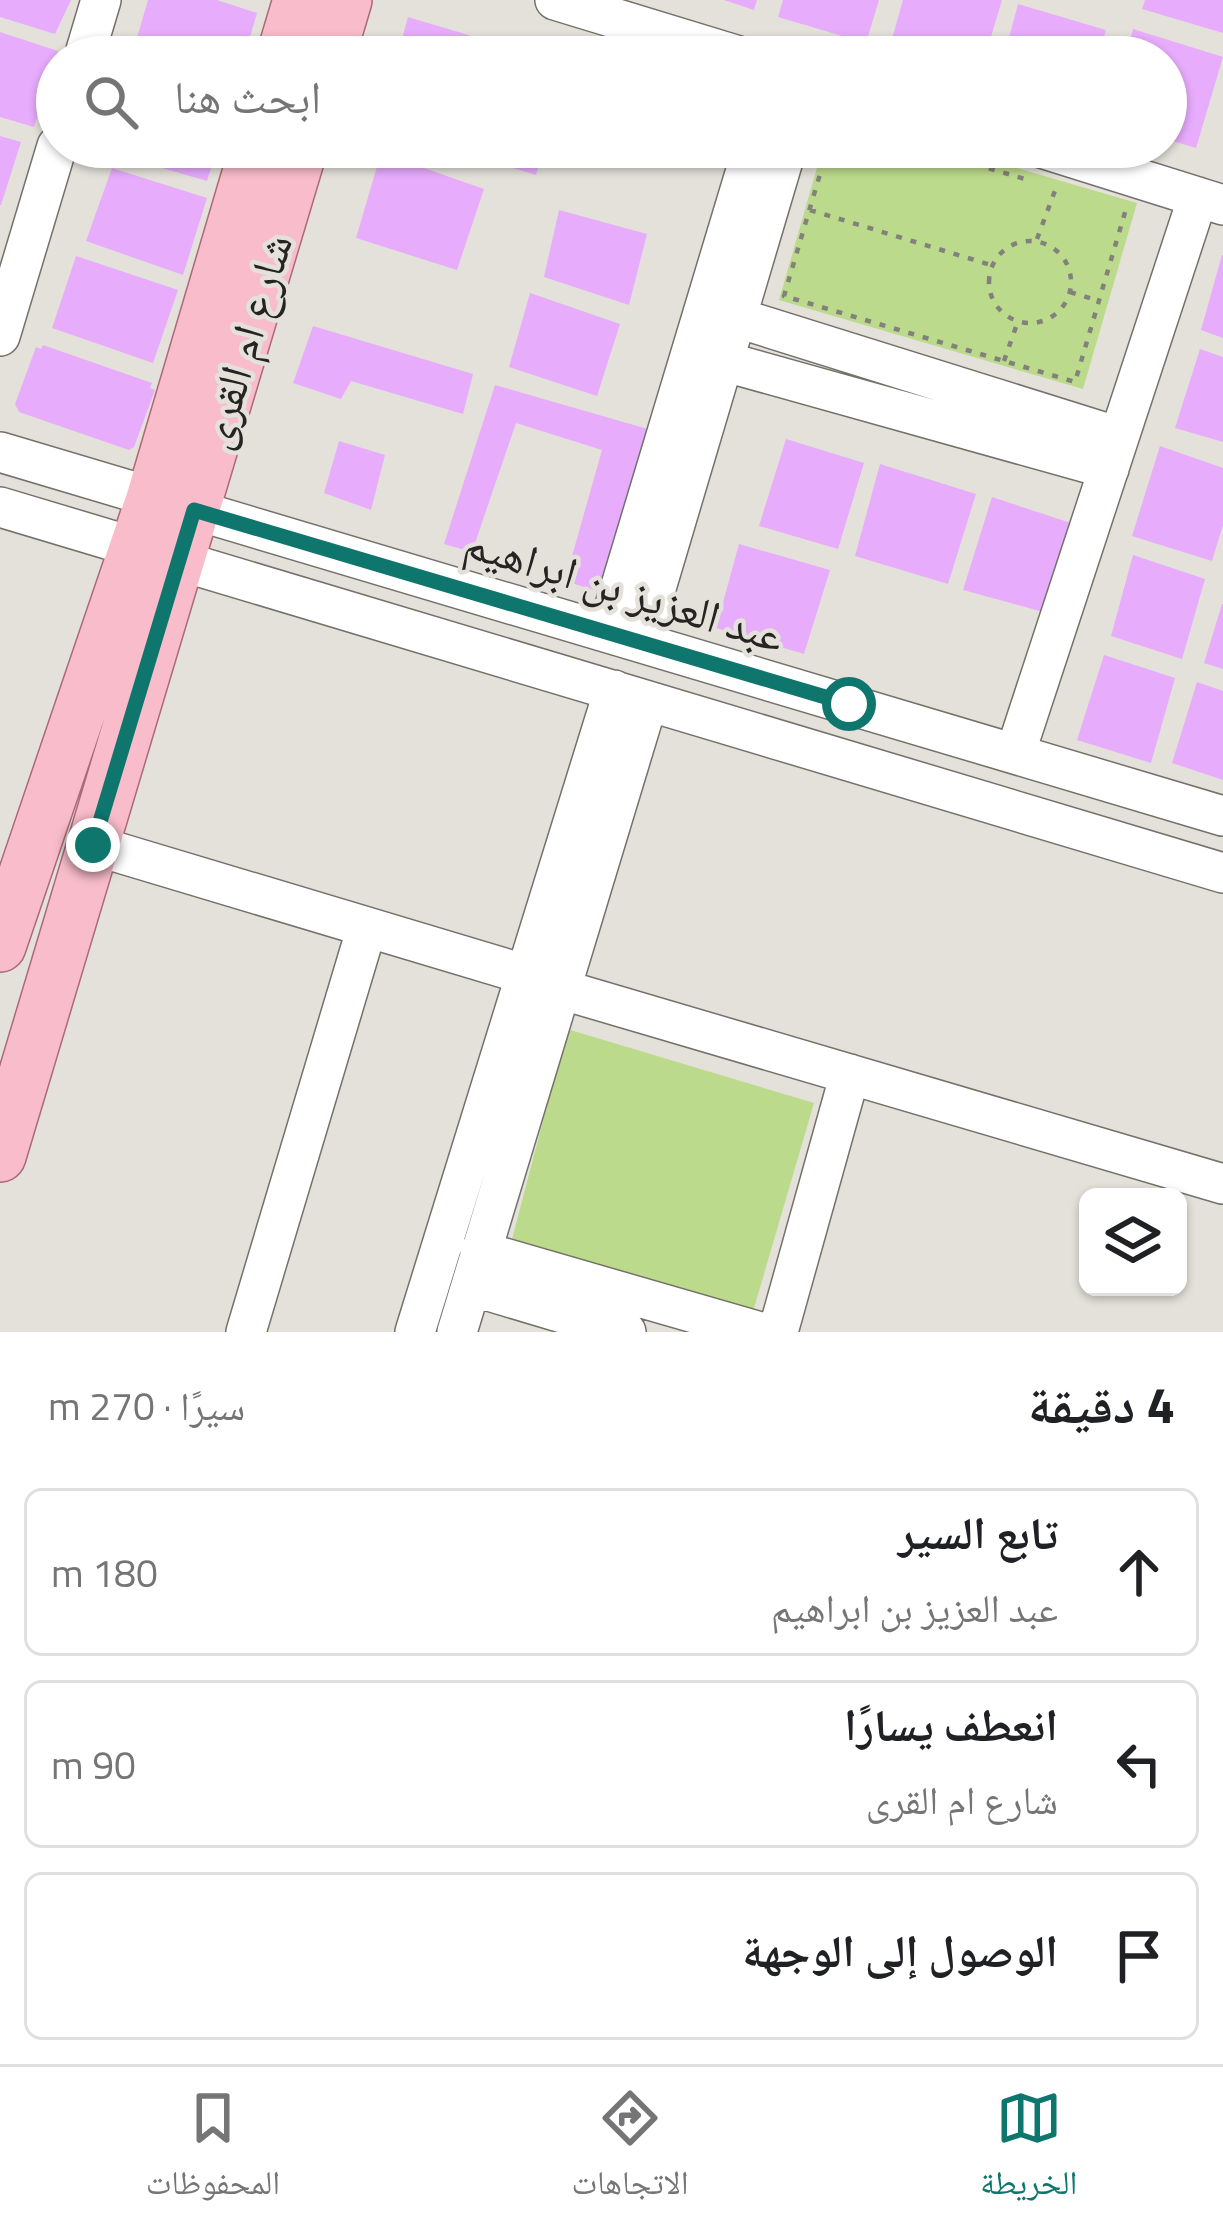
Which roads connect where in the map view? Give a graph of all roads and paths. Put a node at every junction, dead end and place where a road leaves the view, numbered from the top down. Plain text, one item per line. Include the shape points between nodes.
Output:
1 (100, 0) edge
2 (299, 0) edge
3 (346, 0) edge
4 (556, 0) edge
5 (90, 36) edge
6 (288, 36) edge
7 (335, 36) edge
8 (673, 36) edge
9 (50, 168) edge
10 (251, 168) edge
11 (294, 168) edge
12 (750, 168) edge
13 (778, 168) edge
14 (822, 168) edge
15 (1051, 168) edge
16 (1073, 194) dead end
17 (1210, 201) edge
18 (1108, 204) dead end
19 (810, 210) junction
20 (1037, 240) junction
21 (991, 265) junction
22 (735, 267) junction
23 (1070, 292) junction
24 (1099, 301) junction
25 (738, 318) junction
26 (1018, 322) junction
27 (0, 336) edge
28 (1004, 361) junction
29 (726, 362) junction
30 (0, 452) edge
31 (1114, 453) junction
32 (0, 507) edge
33 (165, 529) junction
34 (624, 637) junction
35 (631, 696) junction
36 (1015, 754) junction
37 (1156, 796) junction
38 (1223, 816) edge
39 (93, 845) junction
40 (1141, 849) junction
41 (1223, 873) edge
42 (367, 927) junction
43 (0, 946) edge
44 (543, 982) junction
45 (850, 1074) junction
46 (0, 1156) edge
47 (1223, 1184) edge
48 (476, 1268) junction
49 (246, 1332) edge
50 (416, 1332) edge
51 (457, 1332) edge
52 (626, 1332) edge
53 (760, 1332) edge
54 (778, 1332) edge

1 - 5 street
2 - 6 main road
3 - 7 main road
4 - 8 street
9 - 27 street
10 - 33 main road, شارع ام القرى
11 - 33 main road, شارع ام القرى
12 - 22 street
13 - 22 street
14 - 19 path
15 - 17 street
16 - 20 path via 1056,188
17 - 31 street
18 - 24 path via 1126,209
19 - 21 path
19 - 28 path via 784,296
20 - 21 path via 1010,245
20 - 23 path via 1068,264
21 - 26 path via 996,305
22 - 25 street
22 - 34 street
23 - 24 path
23 - 26 path via 1045,320
24 - 28 path via 1075,382
25 - 29 street
25 - 31 street
26 - 28 path
29 - 31 street
29 - 34 street
30 - 33 street, عبد العزيز بن ابراهيم
31 - 36 street
32 - 33 street, عبد العزيز بن ابراهيم
33 - 34 street, عبد العزيز بن ابراهيم
33 - 35 street, عبد العزيز بن ابراهيم
33 - 39 main road, شارع ام القرى
33 - 43 main road, شارع ام القرى
34 - 36 street, عبد العزيز بن ابراهيم
35 - 40 street, عبد العزيز بن ابراهيم
35 - 44 street
36 - 37 street, عبد العزيز بن ابراهيم
37 - 38 street, عبد العزيز بن ابراهيم
37 - 40 street
39 - 42 street
39 - 46 main road, شارع ام القرى
40 - 41 street, عبد العزيز بن ابراهيم
42 - 44 street
42 - 49 street
44 - 45 street
44 - 48 street
44 - 50 street
45 - 47 street
45 - 54 street
48 - 51 street
48 - 52 street
48 - 53 street

